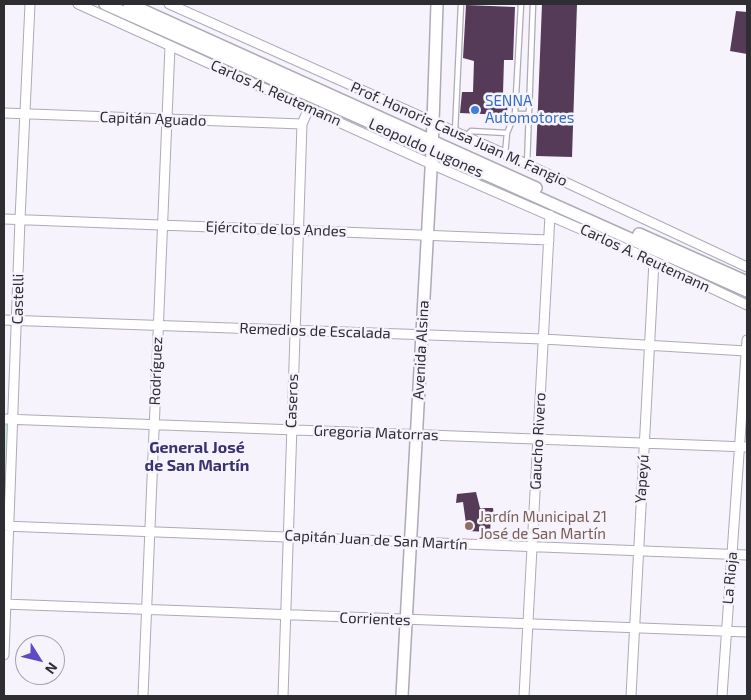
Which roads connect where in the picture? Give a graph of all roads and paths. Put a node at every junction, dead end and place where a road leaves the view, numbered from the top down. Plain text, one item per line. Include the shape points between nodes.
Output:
1 (30, 4) edge
2 (78, 4) edge
3 (105, 4) edge
4 (129, 4) edge
5 (172, 4) edge
6 (438, 4) edge
7 (461, 4) edge
8 (521, 4) edge
9 (533, 4) edge
10 (166, 21) junction
11 (170, 46) junction
12 (309, 108) junction
13 (4, 113) edge
14 (25, 114) junction
15 (515, 114) junction
16 (529, 114) junction
17 (166, 120) junction
18 (433, 122) junction
19 (302, 124) junction
20 (455, 132) junction
21 (507, 133) junction
22 (465, 137) junction
23 (432, 152) junction
24 (505, 154) junction
25 (527, 165) junction
26 (550, 215) junction
27 (4, 219) edge
28 (20, 219) junction
29 (163, 226) junction
30 (299, 230) junction
31 (427, 235) junction
32 (548, 240) junction
33 (654, 261) junction
34 (747, 266) edge
35 (747, 282) edge
36 (747, 291) edge
37 (747, 305) edge
38 (4, 320) edge
39 (17, 320) junction
40 (158, 326) junction
41 (295, 330) junction
42 (422, 335) junction
43 (543, 339) junction
44 (747, 340) edge
45 (650, 344) junction
46 (746, 351) edge
47 (4, 419) edge
48 (14, 420) junction
49 (154, 424) junction
50 (291, 429) junction
51 (416, 434) junction
52 (538, 440) junction
53 (644, 444) junction
54 (743, 447) edge
55 (7, 526) edge
56 (151, 532) junction
57 (288, 536) junction
58 (411, 542) junction
59 (532, 546) junction
60 (638, 550) junction
61 (733, 554) junction
62 (747, 554) edge
63 (5, 604) edge
64 (148, 610) junction
65 (286, 616) junction
66 (407, 620) junction
67 (528, 624) junction
68 (634, 628) junction
69 (726, 631) junction
70 (747, 632) edge
71 (4, 655) edge
72 (143, 696) edge
73 (283, 696) edge
74 (402, 696) edge
75 (524, 696) edge
76 (631, 696) edge
77 (722, 696) edge

1 - 14 street, Castelli
2 - 11 street, Carlos A. Reutemann
3 - 23 main road, Leopoldo Lugones
4 - 10 main road, Leopoldo Lugones
5 - 10 street
5 - 18 street, Prof. Honoris Causa Juan M. Fangio
6 - 18 main road, Avenida Alsina
7 - 20 lane
8 - 15 lane
9 - 16 lane
10 - 23 main road, Leopoldo Lugones
11 - 12 street, Carlos A. Reutemann
11 - 17 street, Rodríguez
12 - 19 street, Caseros
12 - 23 street, Carlos A. Reutemann
13 - 14 street, Capitán Aguado
14 - 17 street, Capitán Aguado
14 - 28 street, Castelli
15 - 16 lane
15 - 21 lane
16 - 25 lane
17 - 19 street, Capitán Aguado
17 - 29 street, Rodríguez
18 - 20 street, Prof. Honoris Causa Juan M. Fangio
18 - 23 main road, Avenida Alsina
19 - 30 street, Caseros
20 - 22 street, Prof. Honoris Causa Juan M. Fangio
21 - 22 lane via 471,131
21 - 24 lane
22 - 24 street, Prof. Honoris Causa Juan M. Fangio
23 - 26 street, Carlos A. Reutemann
23 - 31 main road, Avenida Alsina
23 - 35 main road, Leopoldo Lugones
23 - 36 main road, Leopoldo Lugones
24 - 25 street, Prof. Honoris Causa Juan M. Fangio
25 - 34 street, Prof. Honoris Causa Juan M. Fangio
26 - 32 street, Gaucho Rivero
26 - 33 street, Carlos A. Reutemann
27 - 28 street, Ejército de los Andes
28 - 29 street, Ejército de los Andes
28 - 39 street, Castelli
29 - 30 street, Ejército de los Andes
29 - 40 street, Rodríguez
30 - 31 street, Ejército de los Andes
30 - 41 street, Caseros
31 - 32 street, Ejército de los Andes
31 - 42 main road, Avenida Alsina
32 - 43 street, Gaucho Rivero
33 - 37 street, Carlos A. Reutemann
33 - 45 street, Yapeyú
38 - 39 street, Remedios de Escalada
39 - 40 street, Remedios de Escalada
39 - 48 street, Castelli
40 - 41 street, Remedios de Escalada
40 - 49 street, Rodríguez
41 - 42 street, Remedios de Escalada
41 - 50 street, Caseros
42 - 43 street, Remedios de Escalada
42 - 51 main road, Avenida Alsina
43 - 45 street, Remedios de Escalada
43 - 52 street, Gaucho Rivero
44 - 46 street, La Rioja
45 - 46 street, Remedios de Escalada
45 - 53 street, Yapeyú
46 - 54 street, La Rioja
47 - 48 street, Gregoria Matorras
48 - 49 street, Gregoria Matorras
48 - 55 street, Castelli
49 - 50 street, Gregoria Matorras
49 - 56 street, Rodríguez
50 - 51 street, Gregoria Matorras
50 - 57 street, Caseros
51 - 52 street, Gregoria Matorras
51 - 58 main road, Avenida Alsina
52 - 53 street, Gregoria Matorras
52 - 59 street, Gaucho Rivero
53 - 54 street, Gregoria Matorras
53 - 60 street, Yapeyú
54 - 61 street, La Rioja
55 - 56 street, Capitán Juan de San Martín
55 - 63 street, Castelli
56 - 57 street, Capitán Juan de San Martín
56 - 64 street, Rodríguez
57 - 58 street, Capitán Juan de San Martín
57 - 65 street, Caseros
58 - 59 street, Capitán Juan de San Martín
58 - 66 main road, Avenida Alsina
59 - 60 street, Capitán Juan de San Martín
59 - 67 street, Gaucho Rivero
60 - 61 street, Capitán Juan de San Martín
60 - 68 street, Yapeyú
61 - 62 street, Capitán Juan de San Martín
61 - 69 street, La Rioja
63 - 64 street, Corrientes
63 - 71 street, Castelli
64 - 65 street, Corrientes
64 - 72 street, Rodríguez
65 - 66 street, Corrientes
65 - 73 street, Caseros
66 - 67 street, Corrientes
66 - 74 main road, Avenida Alsina
67 - 68 street, Corrientes
67 - 75 street, Gaucho Rivero
68 - 69 street, Corrientes
68 - 76 street, Yapeyú
69 - 70 street, Corrientes
69 - 77 street, La Rioja

